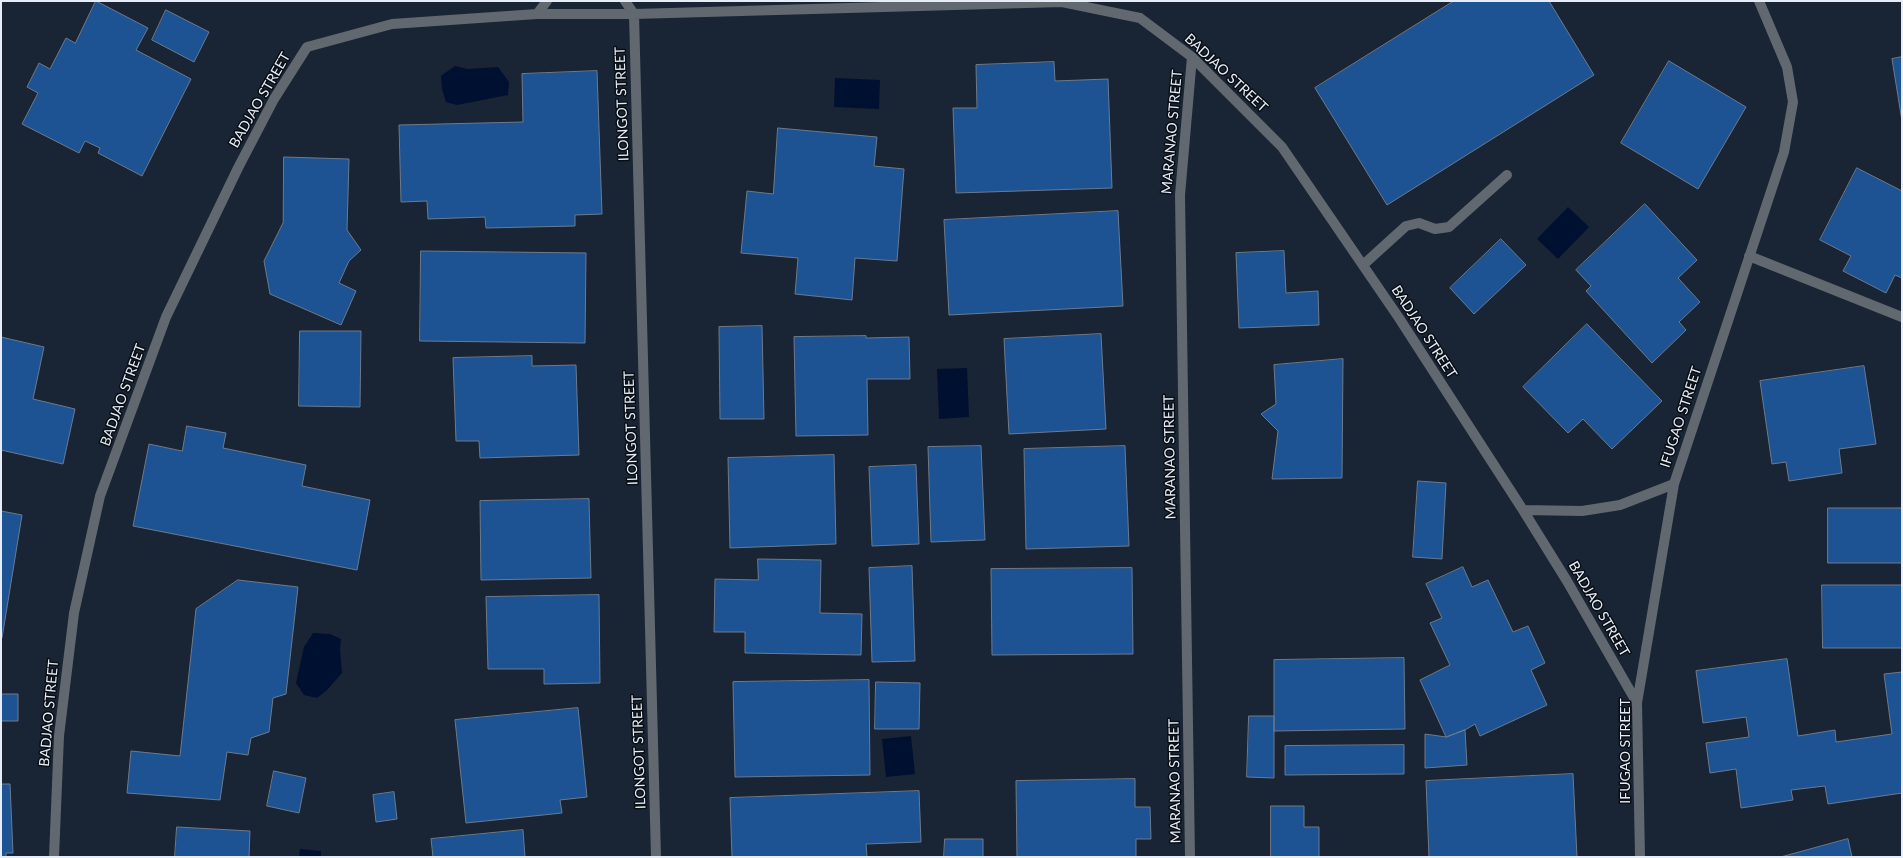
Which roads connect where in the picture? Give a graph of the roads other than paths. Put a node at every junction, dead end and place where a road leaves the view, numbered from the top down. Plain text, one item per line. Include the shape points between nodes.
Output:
1 (547, 1) edge
2 (625, 1) edge
3 (1759, 1) edge
4 (537, 14) junction
5 (634, 14) junction
6 (1192, 57) junction
7 (1507, 175) dead end
8 (1749, 256) junction
9 (1363, 265) junction
10 (1902, 317) edge
11 (1674, 484) junction
12 (1524, 510) junction
13 (1637, 703) junction
14 (54, 857) edge
15 (656, 857) edge
16 (1190, 857) edge
17 (1640, 857) edge

1 - 4 street
2 - 5 street
3 - 8 street, IFUGAO STREET via 1787,67 1793,102 1784,152
4 - 5 street, BADJAO STREET
4 - 14 street, BADJAO STREET via 392,24 307,47 274,99 166,317 100,496 73,620 59,736
5 - 6 street, BADJAO STREET via 1062,2 1140,18
5 - 15 street, ILONGOT STREET
6 - 9 street, BADJAO STREET via 1282,147
6 - 16 street, MARANAO STREET via 1180,195
7 - 9 street via 1449,227 1435,229 1419,223 1406,226
8 - 10 street
8 - 11 street, IFUGAO STREET
9 - 12 street, BADJAO STREET
11 - 12 street via 1620,505 1582,511
11 - 13 street, IFUGAO STREET
12 - 13 street, BADJAO STREET
13 - 17 street, IFUGAO STREET

